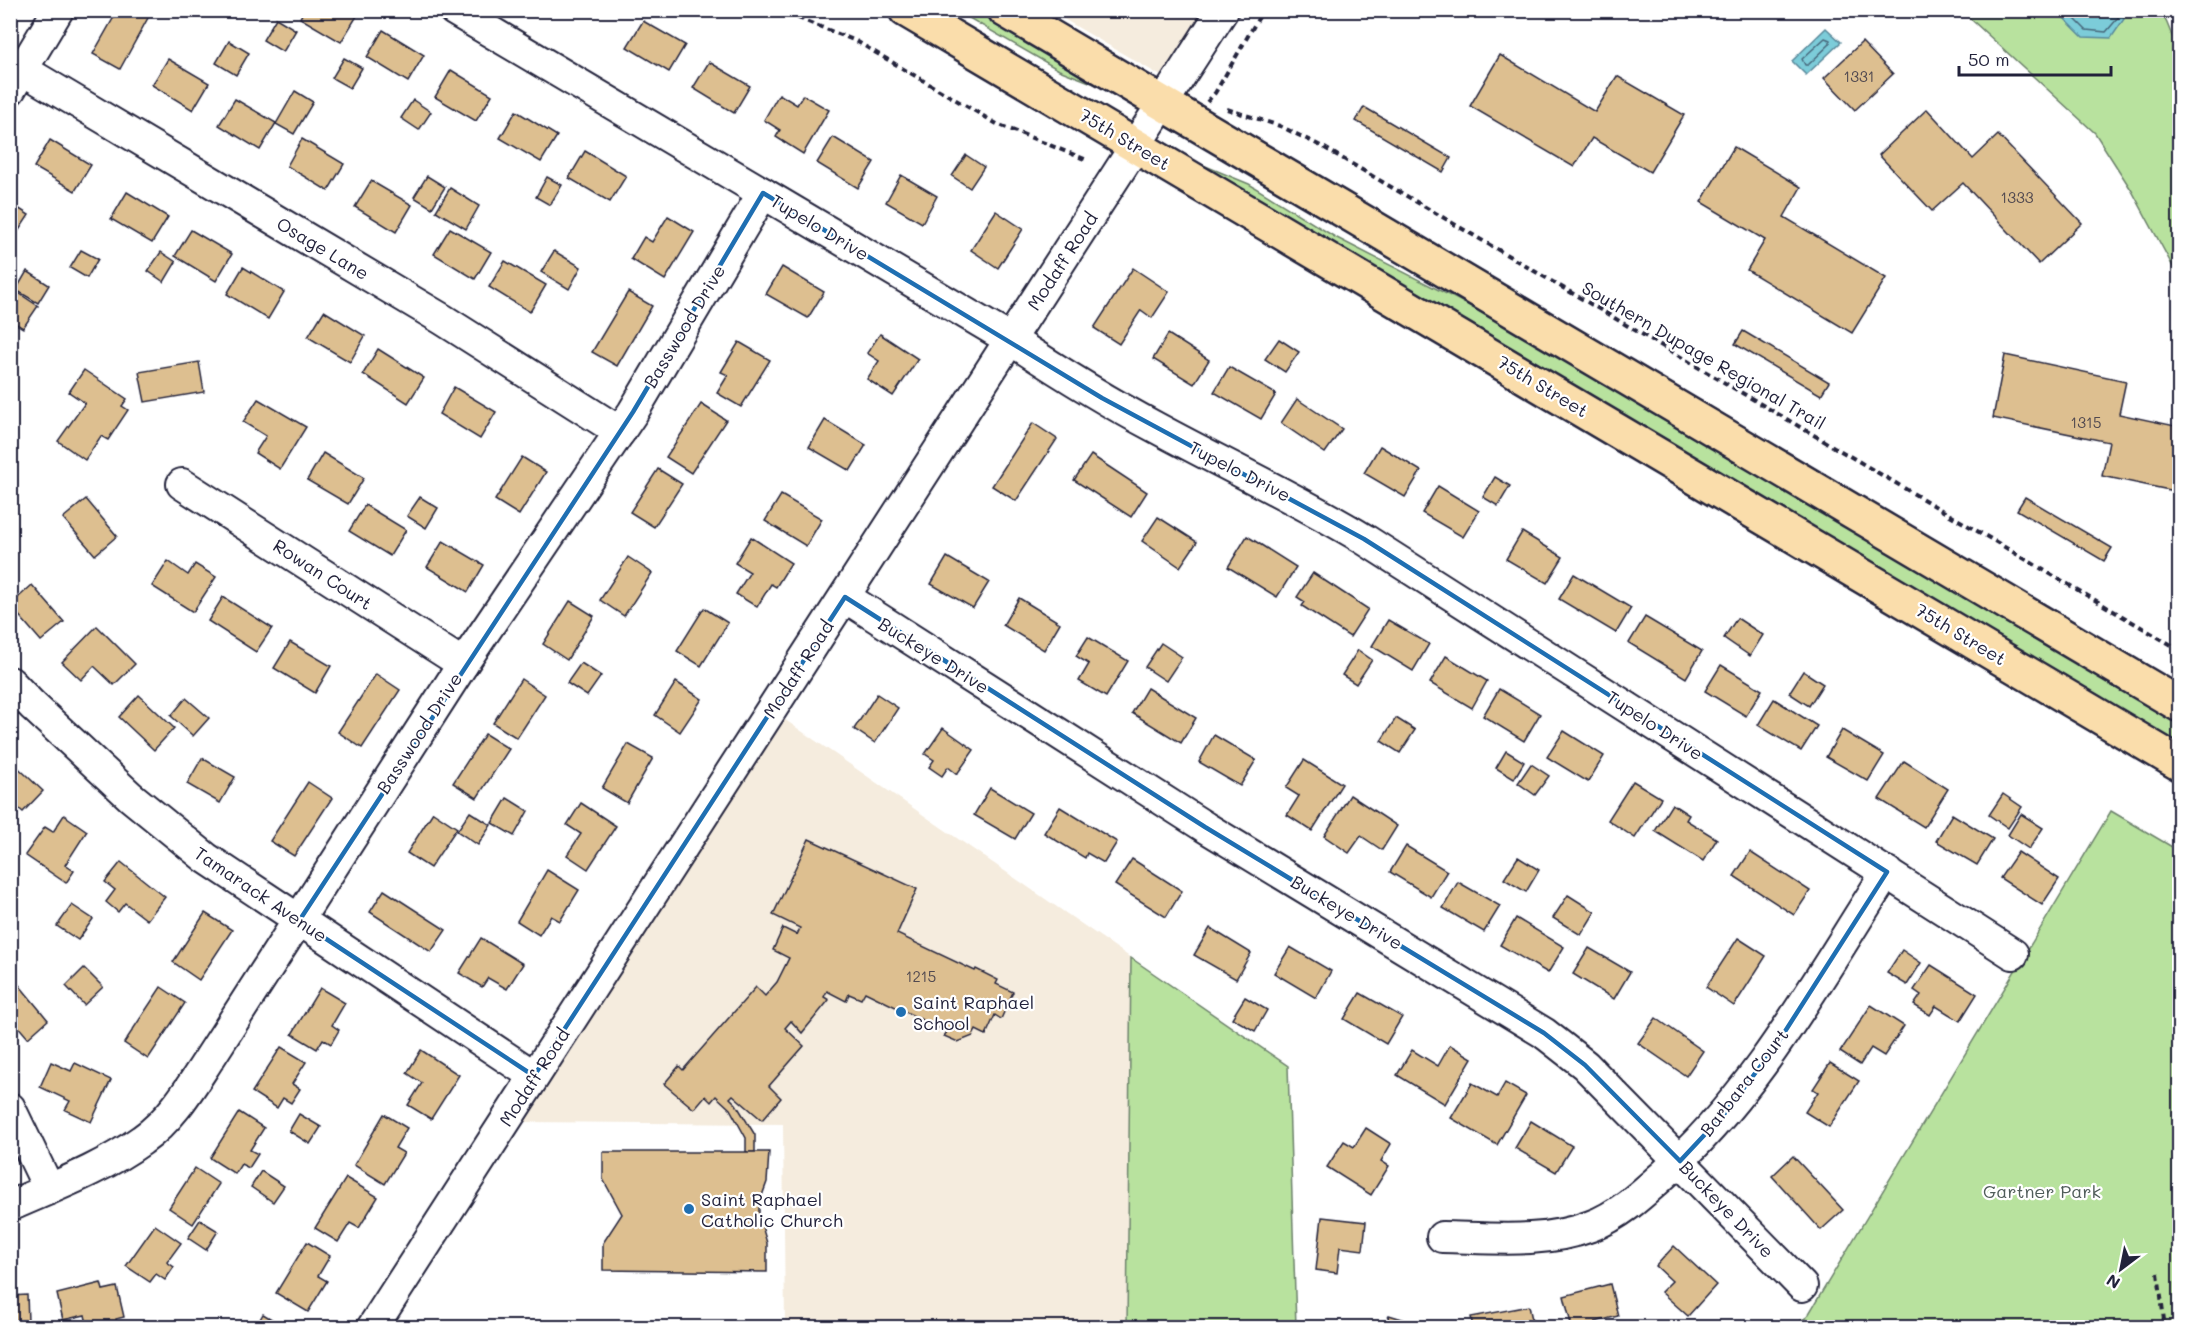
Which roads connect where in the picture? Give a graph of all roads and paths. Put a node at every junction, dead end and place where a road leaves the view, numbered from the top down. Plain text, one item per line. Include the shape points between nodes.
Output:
1 (58, 10) edge
2 (454, 10) edge
3 (778, 10) edge
4 (906, 10) edge
5 (1005, 10) edge
6 (1223, 10) edge
7 (1263, 10) edge
8 (17, 80) edge
9 (1163, 104) junction
10 (1136, 146) junction
11 (1087, 160) dead end
12 (763, 193) junction
13 (1011, 340) junction
14 (620, 432) junction
15 (182, 484) dead end
16 (845, 597) junction
17 (2180, 650) edge
18 (464, 664) junction
19 (10, 682) edge
20 (2180, 705) edge
21 (2180, 764) edge
22 (1887, 872) junction
23 (299, 921) junction
24 (2013, 954) dead end
25 (534, 1076) junction
26 (10, 1108) edge
27 (1680, 1161) junction
28 (49, 1189) junction
29 (10, 1206) edge
30 (1442, 1237) dead end
31 (2158, 1273) dead end
32 (1802, 1286) dead end
33 (372, 1328) edge
34 (2165, 1328) edge

1 - 8 street
2 - 12 street, Tupelo Drive
3 - 11 path via 856,41 997,124
4 - 10 main road, 75th Street
5 - 9 main road
6 - 9 street, Modaff Road
7 - 17 path, Southern Dupage Regional Trail via 1206,103 1280,126 1323,147
8 - 14 street, Osage Lane via 442,319
9 - 10 street, Modaff Road
9 - 20 main road
10 - 13 street, Modaff Road
10 - 21 main road, 75th Street
12 - 13 street, Tupelo Drive
12 - 14 street, Basswood Drive
13 - 16 street, Modaff Road
13 - 22 street, Tupelo Drive via 1102,398 1272,486 1364,539
14 - 18 street, Basswood Drive
15 - 18 street, Rowan Court
16 - 25 street, Modaff Road
16 - 27 street, Buckeye Drive via 1205,827 1544,1033 1585,1065
18 - 23 street, Basswood Drive
19 - 23 street, Tamarack Avenue via 131,797 177,835
22 - 24 street, Tupelo Drive
22 - 27 street, Barbara Court via 1775,1047 1725,1113
23 - 25 street, Tamarack Avenue
23 - 28 street, Basswood Drive via 175,1109 142,1140 103,1164
25 - 33 street, Modaff Road
26 - 28 street
27 - 30 street, Barbara Court via 1635,1200 1590,1227 1517,1239
27 - 32 street, Buckeye Drive
28 - 29 street, Basswood Drive
31 - 34 path

